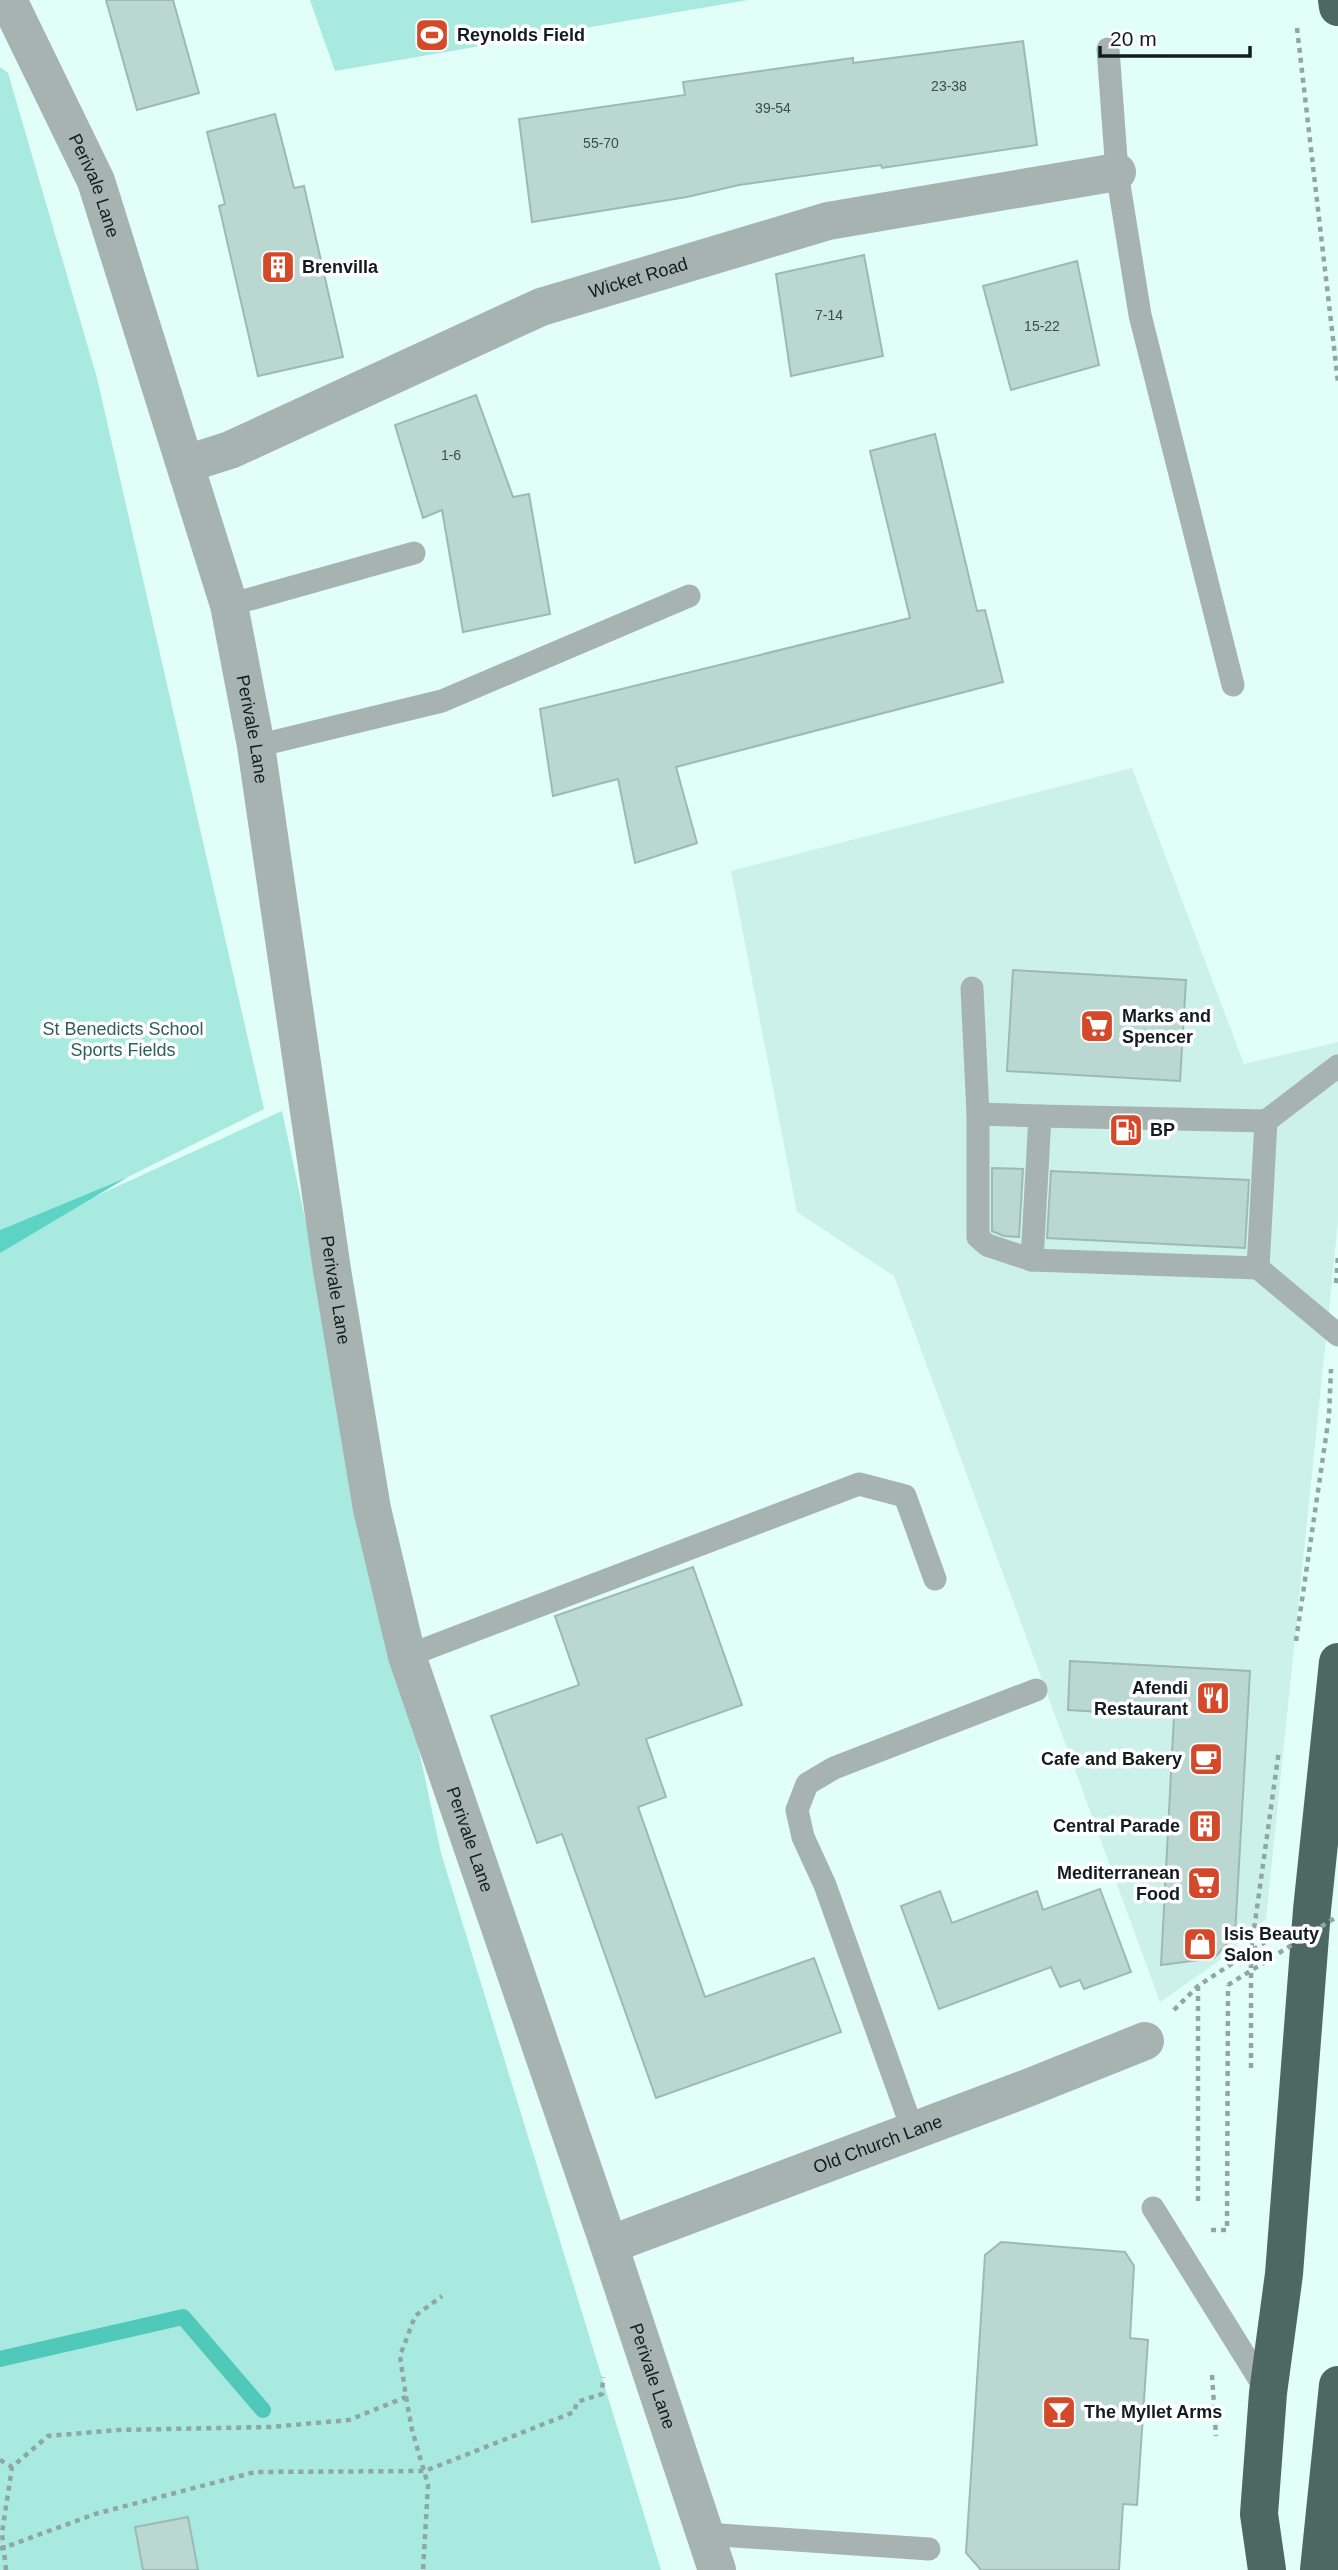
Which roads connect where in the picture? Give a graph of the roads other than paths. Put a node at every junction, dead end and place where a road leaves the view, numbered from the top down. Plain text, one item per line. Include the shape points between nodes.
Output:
1 (8, 0) edge
2 (1337, 0) edge
3 (1338, 7) edge
4 (1108, 49) dead end
5 (1117, 172) junction
6 (186, 464) junction
7 (414, 553) dead end
8 (689, 596) dead end
9 (229, 606) junction
10 (1233, 685) dead end
11 (256, 746) junction
12 (972, 988) dead end
13 (1338, 1066) edge
14 (978, 1114) junction
15 (1040, 1116) junction
16 (1266, 1121) junction
17 (1032, 1259) junction
18 (1258, 1268) junction
19 (1338, 1335) edge
20 (935, 1579) dead end
21 (407, 1656) junction
22 (1338, 1662) edge
23 (1036, 1690) dead end
24 (1325, 1913) edge
25 (1145, 2041) dead end
26 (913, 2131) junction
27 (1153, 2208) dead end
28 (609, 2245) junction
29 (1338, 2385) edge
30 (1268, 2393) junction
31 (705, 2534) junction
32 (929, 2549) dead end
33 (717, 2570) edge
34 (1267, 2570) edge
35 (1319, 2570) edge

1 - 6 street, Perivale Lane via 96,181
2 - 3 highway
4 - 5 lane
5 - 6 street, Wicket Road via 828,220 541,307 230,450
5 - 10 lane via 1140,315
6 - 9 street, Perivale Lane
7 - 9 lane
8 - 11 lane via 442,701
9 - 11 street, Perivale Lane
11 - 21 street, Perivale Lane via 334,1283 372,1508
12 - 14 lane
13 - 16 lane
14 - 15 lane
14 - 17 lane via 978,1237 987,1245
15 - 16 lane
15 - 17 lane
16 - 18 lane
17 - 18 lane
18 - 19 lane
20 - 21 lane via 905,1496 859,1484
21 - 28 street, Perivale Lane
22 - 24 highway
23 - 26 lane via 834,1768 807,1784 797,1810 803,1837 825,1885
24 - 30 highway
25 - 26 street, Old Church Lane
26 - 28 street, Old Church Lane
27 - 30 lane
28 - 31 street, Perivale Lane
29 - 35 highway
30 - 34 highway via 1259,2514
31 - 32 lane
31 - 33 street, Perivale Lane

